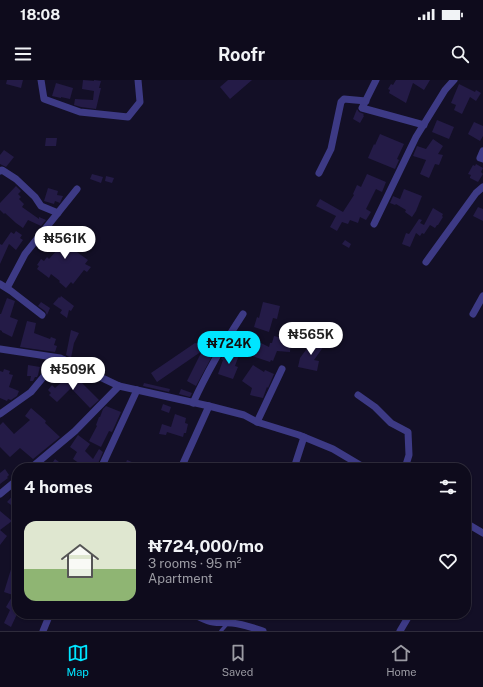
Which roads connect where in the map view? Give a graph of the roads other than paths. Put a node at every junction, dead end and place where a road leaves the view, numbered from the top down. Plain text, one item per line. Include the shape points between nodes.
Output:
1 (41, 80) edge
2 (138, 80) edge
3 (376, 80) edge
4 (454, 80) edge
5 (366, 101) junction
6 (424, 125) junction
7 (483, 151) edge
8 (483, 159) edge
9 (0, 171) edge
10 (319, 173) dead end
11 (483, 187) edge
12 (77, 189) dead end
13 (58, 214) junction
14 (374, 224) dead end
15 (426, 262) dead end
16 (0, 284) edge
17 (7, 288) junction
18 (483, 296) edge
19 (243, 314) dead end
20 (472, 314) dead end
21 (42, 315) dead end
22 (0, 348) edge
23 (54, 357) junction
24 (64, 360) junction
25 (50, 369) junction
26 (282, 369) dead end
27 (119, 386) junction
28 (137, 390) junction
29 (358, 395) dead end
30 (193, 403) junction
31 (209, 406) junction
32 (0, 414) edge
33 (257, 422) junction
34 (304, 437) junction
35 (37, 463) edge
36 (103, 463) edge
37 (183, 463) edge
38 (296, 463) edge
39 (351, 463) edge
40 (407, 463) edge
41 (12, 484) edge
42 (0, 494) edge
43 (471, 526) edge
44 (483, 533) edge
45 (48, 619) edge
46 (203, 619) edge
47 (407, 619) edge
48 (227, 623) junction
49 (43, 631) edge
50 (221, 631) edge
51 (263, 631) edge
52 (400, 631) edge

1 - 2 street via 44,99 80,112 128,117 140,102
3 - 5 street
4 - 6 street
5 - 6 street via 362,108
5 - 10 street via 344,98 331,150
6 - 14 street
7 - 8 street via 480,158
9 - 13 street via 16,179 41,206
11 - 15 street
12 - 13 street
13 - 17 street via 25,254
16 - 17 street
17 - 21 street
18 - 20 street
19 - 30 street via 218,354
22 - 23 street
23 - 24 street
23 - 25 street
24 - 25 street
24 - 27 street
25 - 32 street via 31,392
26 - 33 street
27 - 28 street
27 - 35 street via 75,431
28 - 30 street
28 - 36 street
29 - 40 street via 375,407 390,423 408,432 409,455
30 - 31 street
31 - 33 street via 244,415
31 - 37 street
33 - 34 street
34 - 38 street
34 - 39 street via 333,449
41 - 42 street
43 - 44 street
45 - 49 street
46 - 48 street
47 - 52 street
48 - 50 lane
48 - 51 street

